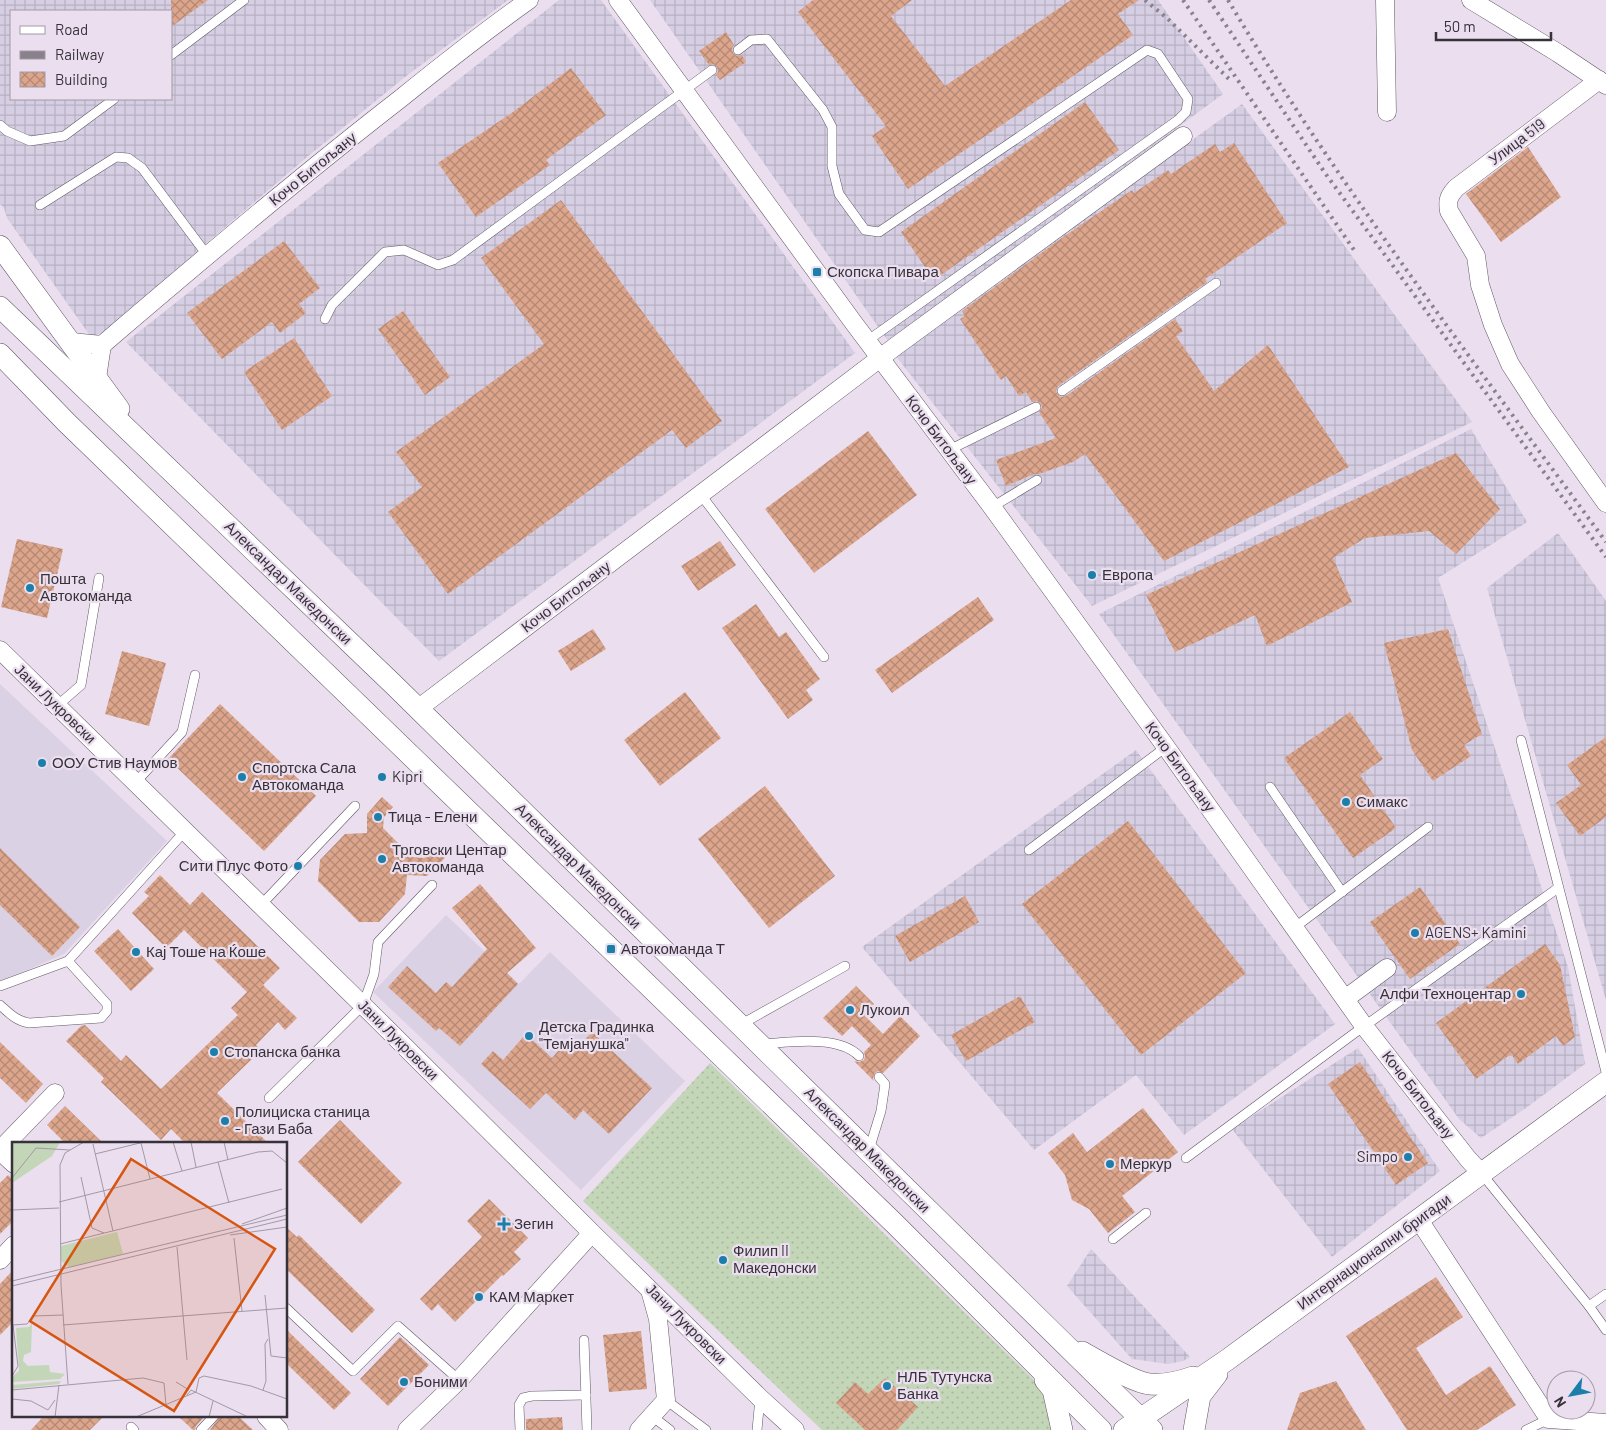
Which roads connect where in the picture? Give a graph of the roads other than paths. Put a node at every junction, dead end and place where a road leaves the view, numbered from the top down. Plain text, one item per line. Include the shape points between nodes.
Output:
1 (244, 0) edge
2 (529, 0) edge
3 (618, 0) edge
4 (1385, 0) edge
5 (1471, 0) edge
6 (738, 50) dead end
7 (172, 54) edge
8 (712, 70) dead end
9 (1603, 82) edge
10 (684, 91) junction
11 (113, 100) edge
12 (1387, 112) dead end
13 (0, 125) edge
14 (1183, 136) dead end
15 (40, 205) dead end
16 (0, 246) edge
17 (207, 255) junction
18 (1216, 284) dead end
19 (0, 307) edge
20 (325, 319) dead end
21 (867, 341) junction
22 (71, 342) junction
23 (102, 345) junction
24 (0, 354) edge
25 (880, 358) junction
26 (0, 372) edge
27 (97, 378) junction
28 (1062, 391) dead end
29 (1036, 407) dead end
30 (67, 423) junction
31 (949, 450) junction
32 (151, 454) junction
33 (1037, 480) dead end
34 (701, 495) junction
35 (1606, 503) edge
36 (992, 507) junction
37 (99, 578) dead end
38 (0, 650) edge
39 (824, 657) dead end
40 (195, 675) dead end
41 (57, 706) junction
42 (419, 708) junction
43 (1521, 740) dead end
44 (1166, 747) junction
45 (135, 782) junction
46 (1270, 787) dead end
47 (355, 806) dead end
48 (1428, 827) dead end
49 (185, 831) junction
50 (1029, 850) dead end
51 (432, 885) dead end
52 (1558, 888) junction
53 (1342, 892) junction
54 (261, 906) junction
55 (1294, 928) junction
56 (68, 961) junction
57 (845, 966) dead end
58 (1387, 968) dead end
59 (0, 986) edge
60 (1345, 999) junction
61 (0, 1005) edge
62 (363, 1005) junction
63 (740, 1025) junction
64 (1364, 1026) junction
65 (760, 1044) junction
66 (859, 1056) dead end
67 (1606, 1072) edge
68 (878, 1077) dead end
69 (1606, 1082) edge
70 (55, 1093) dead end
71 (269, 1098) dead end
72 (0, 1150) edge
73 (869, 1152) junction
74 (1186, 1158) dead end
75 (12, 1162) edge
76 (1482, 1174) junction
77 (1146, 1212) dead end
78 (1419, 1220) junction
79 (592, 1233) junction
80 (1113, 1239) dead end
81 (12, 1247) edge
82 (0, 1260) edge
83 (649, 1288) junction
84 (1606, 1294) edge
85 (1588, 1306) junction
86 (288, 1310) edge
87 (1606, 1330) edge
88 (1057, 1338) junction
89 (584, 1340) dead end
90 (1019, 1347) junction
91 (1227, 1360) junction
92 (1210, 1372) junction
93 (459, 1380) junction
94 (586, 1395) junction
95 (760, 1398) junction
96 (666, 1400) junction
97 (1546, 1414) edge
98 (652, 1416) junction
99 (212, 1418) edge
100 (268, 1418) edge
101 (1547, 1420) edge
102 (1563, 1420) edge
103 (1606, 1423) edge
104 (1138, 1426) edge
105 (201, 1430) edge
106 (279, 1430) edge
107 (407, 1430) edge
108 (520, 1430) edge
109 (587, 1430) edge
110 (640, 1430) edge
111 (670, 1430) edge
112 (706, 1430) edge
113 (757, 1430) edge
114 (795, 1430) edge
115 (1062, 1430) edge
116 (1101, 1430) edge
117 (1194, 1430) edge
118 (1526, 1430) edge

1 - 7 lane
2 - 17 street, Кочо Битољану via 350,138
3 - 10 street, Кочо Битољану
4 - 12 street
5 - 9 street
6 - 21 lane via 751,40 767,38 823,110 832,127 832,166 839,194 865,230 879,232 1147,50 1158,54 1188,99 1186,112 1178,120
8 - 10 lane
9 - 35 street, Улица 519 via 1456,188 1447,203 1476,256 1480,285 1510,364
10 - 20 lane via 453,260 438,266 404,250 385,252 332,305
10 - 21 street, Кочо Битољану
11 - 13 lane via 64,136 30,141
14 - 25 street, Кочо Битољану
15 - 17 lane via 116,157 128,158 142,168
16 - 22 street
17 - 23 street, Кочо Битољану
18 - 28 lane
19 - 32 street, Александар Македонски
21 - 25 street, Кочо Битољану
22 - 23 street
22 - 27 street
23 - 27 street
24 - 30 street
25 - 31 street, Кочо Битољану
25 - 34 street, Кочо Битољану
26 - 30 street
27 - 32 street
29 - 31 lane
30 - 90 street
31 - 36 street, Кочо Битољану
32 - 42 street, Александар Македонски
33 - 36 lane
34 - 39 lane
34 - 42 street, Кочо Битољану
36 - 44 street, Кочо Битољану
37 - 41 lane via 82,685
38 - 41 street, Јани Лукровски
40 - 45 lane via 182,732
41 - 45 street, Јани Лукровски
42 - 63 street, Александар Македонски
43 - 52 lane
44 - 50 lane
44 - 55 street, Кочо Битољану
45 - 49 street, Јани Лукровски
46 - 53 lane
47 - 54 lane
48 - 53 lane
49 - 54 street, Јани Лукровски
49 - 56 lane
51 - 62 lane via 378,942 374,974
52 - 64 lane
52 - 67 lane
53 - 55 lane
54 - 62 street, Јани Лукровски
55 - 60 street, Кочо Битољану
56 - 59 lane
56 - 61 lane via 107,1004 107,1011 101,1018 21,1022
57 - 63 lane
58 - 60 street
60 - 64 street, Кочо Битољану
62 - 71 lane
62 - 79 street, Јани Лукровски
63 - 65 street, Александар Македонски
64 - 74 lane
64 - 76 street, Кочо Битољану
65 - 66 lane via 814,1040 852,1049
65 - 73 street, Александар Македонски
68 - 73 lane via 885,1084
69 - 76 street, Интернационални бригади
70 - 72 street
72 - 75 street
73 - 88 street, Александар Македонски
76 - 78 street, Интернационални бригади
76 - 85 lane
77 - 80 lane
78 - 91 street, Интернационални бригади
78 - 97 street
79 - 83 street, Јани Лукровски
79 - 93 street
81 - 82 street
83 - 95 street, Јани Лукровски
83 - 96 street via 658,1319
84 - 85 lane
85 - 87 lane
86 - 93 lane via 353,1372 398,1326
88 - 92 street via 1148,1384 1174,1383
88 - 104 street, Александар Македонски
89 - 94 lane
90 - 115 street via 1053,1390
90 - 116 street
91 - 92 street, Интернационални бригади
91 - 117 street via 1200,1396
92 - 104 street, Интернационални бригади
93 - 107 street
94 - 108 lane via 523,1398 519,1405
94 - 109 lane
95 - 113 lane
95 - 114 street, Јани Лукровски
96 - 98 street
96 - 112 lane
98 - 110 street
98 - 111 lane
99 - 105 lane
100 - 106 street
101 - 118 lane
102 - 103 street

